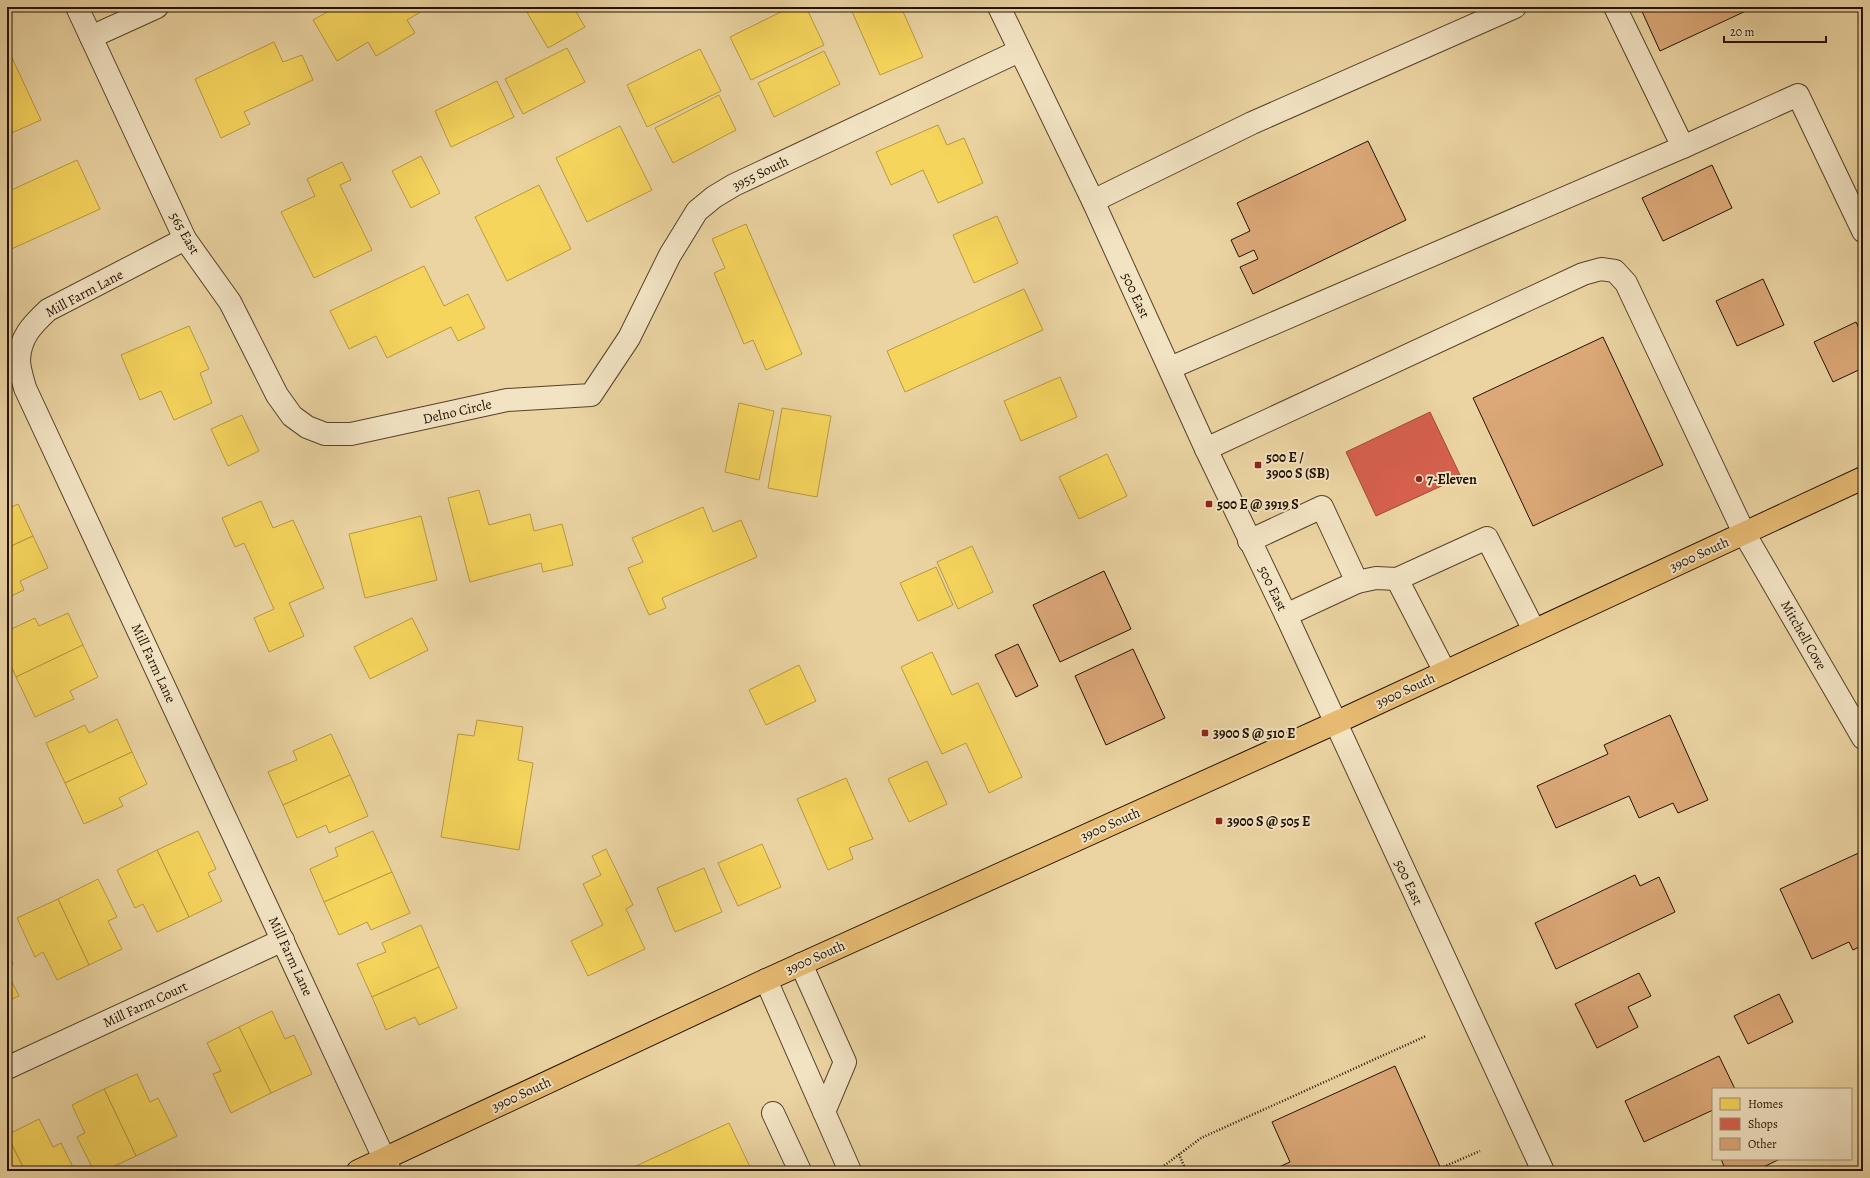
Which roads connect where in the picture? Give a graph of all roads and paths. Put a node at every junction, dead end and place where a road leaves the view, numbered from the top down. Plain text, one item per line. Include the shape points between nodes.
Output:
1 (77, 7) edge
2 (157, 7) edge
3 (999, 7) edge
4 (1515, 7) edge
5 (1615, 7) edge
6 (91, 37) junction
7 (1020, 51) junction
8 (1683, 147) junction
9 (1093, 201) junction
10 (1863, 231) edge
11 (185, 239) junction
12 (1170, 368) junction
13 (591, 395) joint
14 (325, 434) joint
15 (1206, 449) junction
16 (1863, 478) edge
17 (1744, 533) junction
18 (1249, 541) junction
19 (1397, 579) junction
20 (1357, 582) junction
21 (1286, 615) junction
22 (1534, 630) junction
23 (1444, 672) junction
24 (1335, 723) junction
25 (1863, 738) edge
26 (283, 940) junction
27 (801, 964) junction
28 (766, 980) junction
29 (1426, 1036) dead end
30 (7, 1068) edge
31 (824, 1112) junction
32 (773, 1113) dead end
33 (1480, 1151) dead end
34 (1179, 1154) junction
35 (387, 1165) edge
36 (1441, 1168) dead end
37 (358, 1171) edge
38 (800, 1171) edge
39 (850, 1171) edge
40 (1157, 1171) edge
41 (1186, 1171) edge
42 (1543, 1171) edge

1 - 6 street, 565 East
2 - 6 street
3 - 7 street, 500 East
4 - 9 street via 1252,123
5 - 8 street
6 - 11 street, 565 East
7 - 9 street, 500 East
7 - 13 street, 3955 South via 714,196 697,211 670,255 629,338
8 - 10 street via 1798,95
8 - 12 street
9 - 12 street, 500 East
11 - 14 street, 565 East via 230,302 277,395 292,416 307,427
11 - 26 street, Mill Farm Lane via 48,310 31,325 23,340 19,361 25,388
12 - 15 street, 500 East
13 - 14 street, Delno Circle via 507,400 351,434
15 - 17 street, Mitchell Cove via 1583,274 1601,269 1615,271 1626,283
15 - 18 street, 500 East
16 - 17 main road, 3900 South
17 - 22 main road, 3900 South
17 - 25 street, Mitchell Cove
18 - 20 street via 1322,507
18 - 21 street, 500 East
19 - 20 street via 1376,578
19 - 22 street via 1487,538
19 - 23 street
20 - 21 street
21 - 24 street, 500 East
22 - 23 main road, 3900 South
23 - 24 main road, 3900 South
24 - 27 main road, 3900 South
24 - 42 street, 500 East
26 - 30 street, Mill Farm Court
26 - 35 street, Mill Farm Lane
27 - 28 main road, 3900 South
27 - 31 street via 845,1062
28 - 31 street
28 - 35 main road, 3900 South
29 - 34 path via 1201,1138
31 - 39 street
32 - 38 street
33 - 36 path
34 - 40 path
34 - 41 path
35 - 37 main road, 3900 South

